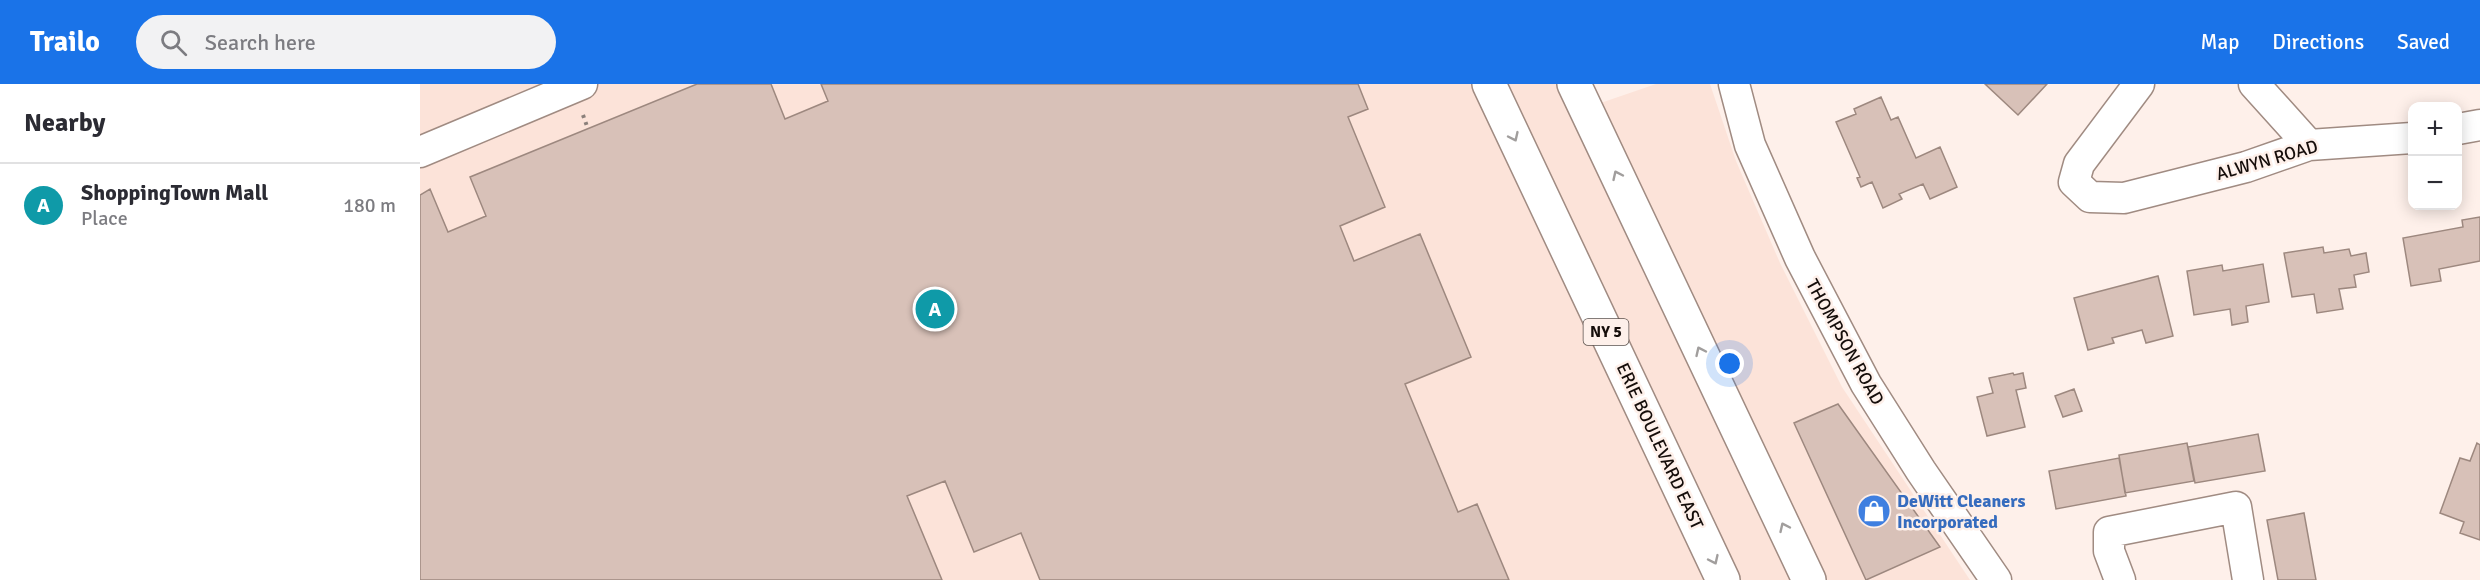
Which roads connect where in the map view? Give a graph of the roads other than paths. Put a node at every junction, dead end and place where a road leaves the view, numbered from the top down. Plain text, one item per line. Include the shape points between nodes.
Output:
1 (582, 84) edge
2 (1489, 84) edge
3 (1574, 84) edge
4 (1734, 84) edge
5 (2139, 84) edge
6 (2254, 84) edge
7 (2480, 125) edge
8 (2462, 128) edge
9 (2408, 138) edge
10 (2309, 145) junction
11 (420, 152) edge
12 (1723, 580) edge
13 (1809, 580) edge
14 (1996, 580) edge
15 (2120, 580) edge
16 (2248, 580) edge

1 - 11 street
2 -> 12 main road, ERIE BOULEVARD EAST / NY 5
13 -> 3 main road
4 - 14 street, THOMPSON ROAD via 1750,145 1800,258 1856,365 1921,471
5 - 10 street, ALWYN ROAD via 2079,164 2074,182 2090,197 2124,198 2246,167
6 - 10 street
7 - 8 street
9 - 10 street, ALWYN ROAD
15 - 16 street via 2109,551 2109,532 2236,507

